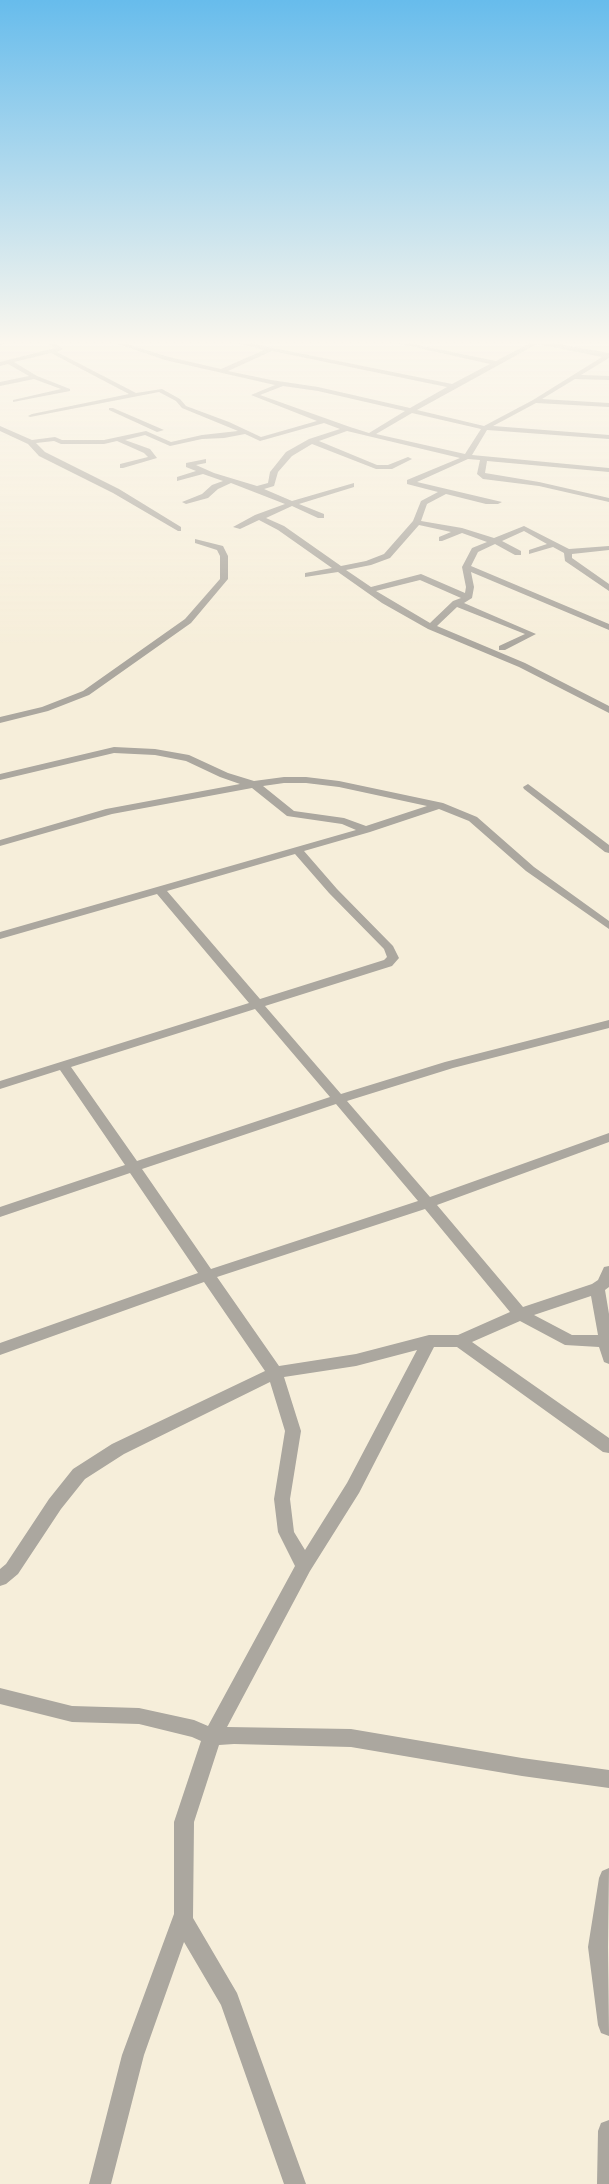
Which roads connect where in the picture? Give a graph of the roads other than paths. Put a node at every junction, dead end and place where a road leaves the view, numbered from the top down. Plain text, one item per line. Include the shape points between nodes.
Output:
1 (32, 443) edge
2 (127, 443) edge
3 (309, 443) edge
4 (317, 443) edge
5 (405, 443) edge
6 (475, 443) edge
7 (467, 457) junction
8 (408, 459) dead end
9 (484, 459) junction
10 (203, 461) dead end
11 (123, 466) dead end
12 (609, 470) edge
13 (201, 472) junction
14 (180, 478) dead end
15 (230, 481) junction
16 (351, 485) dead end
17 (257, 489) junction
18 (444, 491) junction
19 (609, 493) edge
20 (595, 496) junction
21 (609, 500) edge
22 (186, 502) dead end
23 (498, 502) dead end
24 (291, 504) junction
25 (321, 516) dead end
26 (258, 517) junction
27 (417, 522) junction
28 (237, 527) dead end
29 (178, 529) dead end
30 (459, 531) junction
31 (442, 539) dead end
32 (198, 541) dead end
33 (495, 541) junction
34 (555, 544) junction
35 (609, 548) edge
36 (532, 552) dead end
37 (568, 552) junction
38 (518, 553) dead end
39 (466, 567) junction
40 (341, 569) junction
41 (308, 575) dead end
42 (609, 588) edge
43 (369, 590) junction
44 (468, 598) junction
45 (456, 604) junction
46 (431, 627) junction
47 (609, 627) edge
48 (502, 648) dead end
49 (609, 710) edge
50 (0, 720) edge
51 (0, 777) edge
52 (255, 785) junction
53 (528, 787) dead end
54 (439, 805) junction
55 (366, 830) junction
56 (0, 843) edge
57 (297, 850) junction
58 (609, 850) edge
59 (160, 890) junction
60 (609, 926) edge
61 (0, 936) edge
62 (257, 1004) junction
63 (609, 1024) edge
64 (63, 1065) junction
65 (0, 1085) edge
66 (338, 1098) junction
67 (609, 1137) edge
68 (133, 1167) junction
69 (428, 1203) junction
70 (0, 1212) edge
71 (609, 1271) edge
72 (208, 1275) junction
73 (597, 1288) junction
74 (520, 1314) junction
75 (429, 1341) junction
76 (460, 1341) junction
77 (608, 1341) edge
78 (0, 1349) edge
79 (609, 1358) edge
80 (275, 1373) junction
81 (609, 1447) edge
82 (304, 1566) junction
83 (0, 1579) edge
84 (0, 1696) edge
85 (212, 1737) junction
86 (609, 1779) edge
87 (609, 1878) edge
88 (182, 1920) junction
89 (609, 2025) edge
90 (609, 2131) edge
91 (100, 2184) edge
92 (295, 2184) edge
93 (608, 2184) edge

1 - 29 street via 42,454 116,491
2 - 11 street via 147,451 153,458
3 - 17 street via 289,454 274,472 272,484
4 - 8 street via 376,467 389,466
5 - 7 street
6 - 7 street
7 - 9 street
7 - 18 street via 410,482
9 - 12 street
9 - 20 street via 481,474 486,477 539,484
10 - 13 street via 189,465
13 - 14 street
13 - 15 street
15 - 17 street
15 - 22 street via 215,487 206,496
16 - 24 street
17 - 24 street
18 - 23 street via 486,502
18 - 27 street via 424,503
19 - 20 street
20 - 21 street
24 - 25 street
24 - 26 street
26 - 28 street
26 - 40 street via 281,528
27 - 30 street
27 - 40 street via 387,556
30 - 31 street
30 - 33 street
32 - 50 street via 220,548 224,556 224,579 188,622 86,693 45,709
33 - 34 street via 524,528
33 - 38 street
33 - 39 street via 475,550
34 - 36 street
34 - 37 street
35 - 37 street
37 - 42 street via 568,559
39 - 44 street via 470,587
39 - 47 street
40 - 41 street
40 - 43 street
43 - 44 street via 421,577
43 - 46 street
44 - 45 street
45 - 46 street
45 - 48 street via 532,634
46 - 49 street via 522,665
51 - 52 street via 99,753 129,750 189,758 224,775
52 - 54 street via 284,780 306,780 339,784
52 - 55 street via 291,814 344,821
52 - 56 street via 154,801 110,811
53 - 58 street
54 - 55 street
54 - 60 street via 473,818 530,869
55 - 57 street
57 - 59 street
57 - 62 street via 389,948 393,958 388,963
59 - 61 street
59 - 62 street
62 - 64 street
62 - 66 street
63 - 66 street via 450,1065
64 - 65 street
64 - 68 street
66 - 68 street
66 - 69 street
67 - 69 street
68 - 70 street
68 - 72 street
69 - 72 street
69 - 74 street
71 - 73 street via 604,1283
72 - 78 street
72 - 80 street
73 - 74 street
73 - 77 street
74 - 76 street
74 - 77 street via 570,1341
75 - 76 street
75 - 80 street via 356,1360
75 - 82 street via 353,1488
76 - 81 street
77 - 79 street
80 - 82 street via 293,1431 282,1499 286,1532
80 - 83 street via 118,1449 79,1474 55,1504 16,1564
82 - 85 street
84 - 85 street via 72,1714 138,1716 194,1728
85 - 86 street via 234,1735 351,1738
85 - 88 street via 184,1822
87 - 89 street via 598,1947
88 - 91 street via 133,2055
88 - 92 street via 230,2000
90 - 93 street

